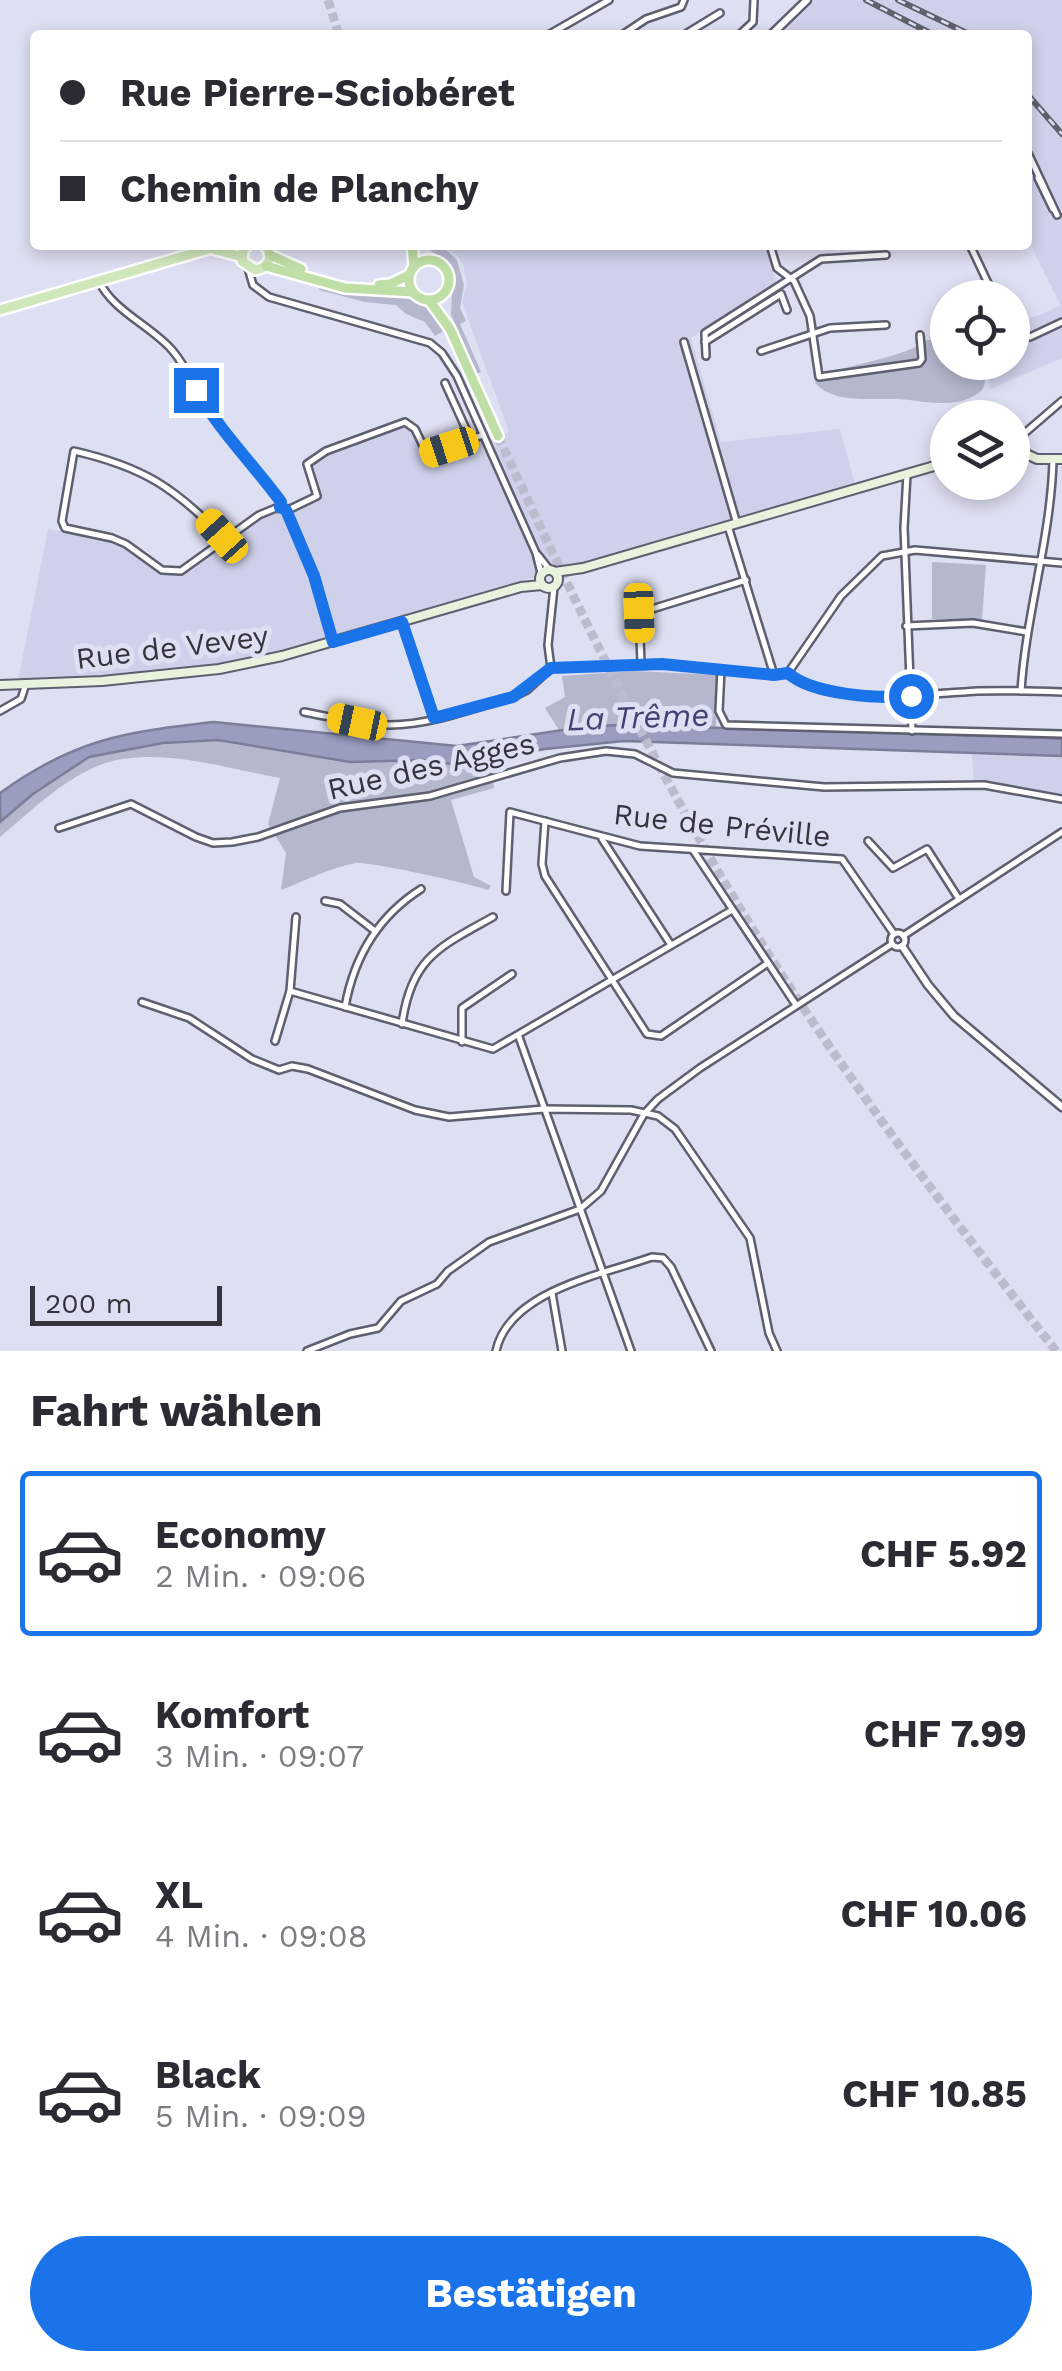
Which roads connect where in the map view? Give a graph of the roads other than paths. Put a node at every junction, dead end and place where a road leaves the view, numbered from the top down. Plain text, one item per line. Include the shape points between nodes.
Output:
1 (610, 0) edge
2 (684, 0) edge
3 (754, 0) edge
4 (807, 0) edge
5 (720, 13) dead end
6 (557, 30) edge
7 (630, 30) edge
8 (692, 30) edge
9 (745, 30) edge
10 (776, 30) edge
11 (1032, 162) edge
12 (1038, 175) junction
13 (203, 250) edge
14 (217, 250) edge
15 (244, 250) edge
16 (268, 250) edge
17 (272, 250) edge
18 (414, 250) edge
19 (419, 250) edge
20 (772, 250) edge
21 (972, 250) edge
22 (886, 256) dead end
23 (242, 257) junction
24 (429, 260) junction
25 (248, 268) junction
26 (263, 268) junction
27 (412, 271) junction
28 (790, 277) junction
29 (987, 280) edge
30 (99, 281) junction
31 (772, 289) junction
32 (261, 292) junction
33 (413, 292) junction
34 (443, 294) junction
35 (777, 296) junction
36 (428, 300) junction
37 (0, 310) edge
38 (786, 310) dead end
39 (1062, 322) edge
40 (724, 324) junction
41 (886, 325) dead end
42 (450, 329) junction
43 (813, 334) junction
44 (920, 336) dead end
45 (1030, 337) edge
46 (684, 342) dead end
47 (761, 351) dead end
48 (706, 356) dead end
49 (445, 383) dead end
50 (1062, 401) edge
51 (1030, 426) edge
52 (483, 435) junction
53 (498, 436) tunnel mouth
54 (471, 440) junction
55 (1030, 457) edge
56 (1057, 459) edge
57 (930, 467) edge
58 (907, 473) junction
59 (283, 508) junction
60 (733, 525) junction
61 (224, 538) junction
62 (904, 551) junction
63 (1040, 560) junction
64 (1062, 563) edge
65 (548, 578) junction
66 (746, 580) junction
67 (402, 622) junction
68 (906, 626) junction
69 (1027, 632) junction
70 (333, 642) junction
71 (641, 663) junction
72 (551, 668) junction
73 (721, 670) junction
74 (788, 673) junction
75 (774, 675) junction
76 (0, 686) edge
77 (26, 687) junction
78 (1020, 691) junction
79 (1062, 692) edge
80 (911, 696) junction
81 (0, 711) edge
82 (304, 712) dead end
83 (434, 718) junction
84 (912, 731) junction
85 (1062, 734) edge
86 (1062, 798) edge
87 (545, 821) junction
88 (59, 828) dead end
89 (1062, 832) edge
90 (600, 836) junction
91 (868, 841) dead end
92 (692, 849) junction
93 (422, 890) dead end
94 (506, 890) dead end
95 (960, 899) junction
96 (325, 901) dead end
97 (732, 910) junction
98 (493, 916) dead end
99 (296, 917) dead end
100 (375, 931) junction
101 (894, 934) junction
102 (903, 936) junction
103 (892, 944) junction
104 (671, 946) junction
105 (902, 946) junction
106 (768, 964) junction
107 (512, 974) dead end
108 (612, 981) junction
109 (290, 991) junction
110 (142, 1002) dead end
111 (796, 1005) junction
112 (344, 1007) junction
113 (402, 1024) junction
114 (518, 1037) junction
115 (275, 1040) dead end
116 (462, 1042) junction
117 (1062, 1108) edge
118 (544, 1109) junction
119 (644, 1114) junction
120 (580, 1209) junction
121 (603, 1274) junction
122 (552, 1292) junction
123 (307, 1351) edge
124 (496, 1351) edge
125 (562, 1351) edge
126 (631, 1351) edge
127 (711, 1351) edge
128 (776, 1351) edge

1 - 6 street
2 - 7 street
3 - 9 street via 754,22
4 - 10 street
5 - 8 street
11 - 12 street
12 - 12 street via 1050,204 1057,214 1053,202
13 - 30 main road
14 - 23 main road
15 - 23 main road
16 - 26 main road
17 - 27 highway via 316,274 356,284 390,284
18 - 27 highway
19 - 24 highway
20 - 28 street via 777,268
21 - 29 street
22 - 28 street via 821,259
23 - 25 main road
24 - 27 highway
24 - 34 highway via 448,272
25 - 26 main road
25 - 32 street
26 - 32 street
26 - 33 highway via 339,287
27 - 33 highway
28 - 31 street
28 - 43 street
30 - 37 main road
30 - 59 street via 181,361 207,409
31 - 35 street
31 - 40 street
32 - 52 street via 434,346 451,366
33 - 36 highway
34 - 36 highway
34 - 42 highway
35 - 38 street
35 - 40 street
36 - 42 highway
39 - 45 street
40 - 48 street via 705,333
41 - 43 street
42 - 53 highway
43 - 44 street via 823,378 919,363
43 - 47 street
46 - 60 street
49 - 54 street
50 - 51 street
52 - 54 street
52 - 65 street
54 - 59 street via 427,454 411,424 377,430 311,460 317,496
55 - 56 main road
56 - 63 street
57 - 58 main road, Rue de Vevey
58 - 60 main road, Rue de Vevey
58 - 62 street
59 - 61 street
59 - 70 street via 314,576
60 - 65 main road, Rue de Vevey
60 - 66 street
61 - 61 street via 144,472 74,451 65,528 126,544 162,570 190,566
62 - 63 street
62 - 68 street
62 - 74 street via 882,556 858,578
63 - 64 street
63 - 69 street
65 - 67 main road, Rue de Vevey
65 - 72 street
66 - 71 street via 639,613
66 - 75 street
67 - 70 main road, Rue de Vevey
67 - 83 street
68 - 69 street via 973,623
68 - 80 street
69 - 78 street
70 - 77 main road, Rue de Vevey via 218,669
71 - 72 street
71 - 73 street
72 - 83 street via 513,697
73 - 75 street
73 - 84 street via 719,712 726,724
74 - 75 street
74 - 80 street via 852,694
76 - 77 main road, Rue de Vevey
77 - 81 street via 21,699
78 - 79 street
78 - 80 street
80 - 84 street
82 - 83 street via 390,725
84 - 85 street
86 - 88 street, Rue des Agges via 984,786 764,782 673,773 628,752 589,752 430,796 340,808 232,842 196,838 131,804
87 - 90 street, Rue de Préville
87 - 94 street, Rue de Préville via 510,812
87 - 108 street via 545,876
89 - 95 street
90 - 92 street, Rue de Préville
90 - 104 street
91 - 95 street via 893,868 927,849
92 - 97 street
92 - 101 street, Rue de Préville via 842,859
93 - 100 street
95 - 102 street
96 - 100 street via 340,904
97 - 104 street
97 - 106 street
98 - 113 street via 424,960 407,993
99 - 109 street
100 - 112 street via 350,978
101 - 102 street
101 - 103 street
102 - 105 street
103 - 105 street
103 - 111 street
104 - 108 street
105 - 117 street via 947,1008
106 - 108 street via 661,1036 647,1034
106 - 111 street
107 - 116 street via 462,1008
108 - 114 street
109 - 112 street
109 - 115 street
110 - 118 street via 189,1018 279,1070 308,1070 416,1110 449,1118
111 - 119 street
112 - 113 street
113 - 116 street
114 - 116 street via 493,1049
114 - 118 street
118 - 119 street
118 - 120 street
119 - 120 street via 600,1191
119 - 128 street via 675,1129 744,1227
120 - 121 street
120 - 123 street via 489,1242 437,1284 402,1302 378,1328
121 - 122 street
121 - 126 street
121 - 127 street via 663,1258
122 - 124 street via 517,1313
122 - 125 street

